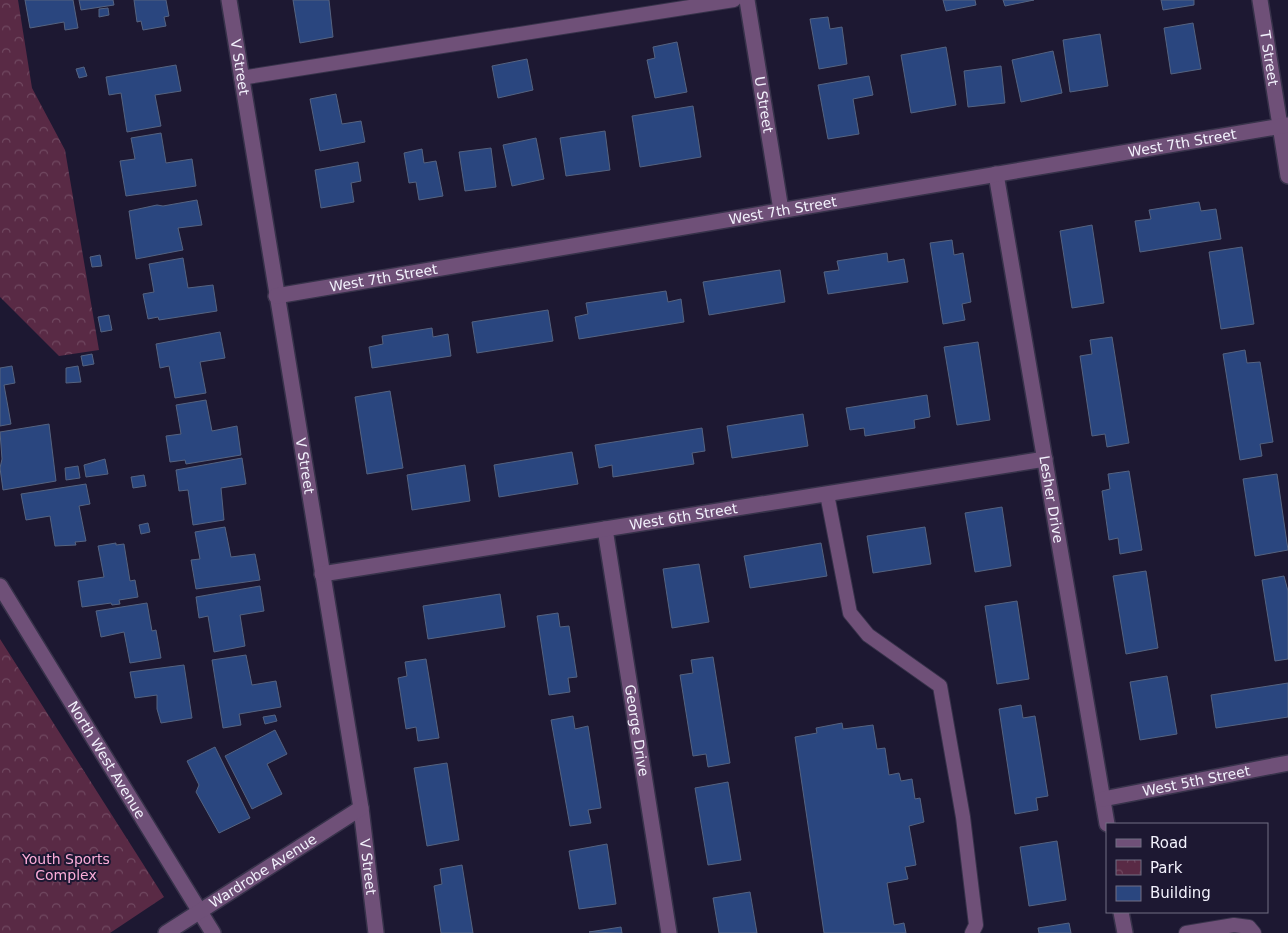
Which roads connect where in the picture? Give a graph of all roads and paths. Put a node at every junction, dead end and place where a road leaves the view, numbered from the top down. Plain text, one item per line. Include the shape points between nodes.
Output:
1 (229, 0) edge
2 (734, 0) edge
3 (747, 0) edge
4 (1260, 0) edge
5 (241, 78) junction
6 (1284, 126) edge
7 (996, 174) junction
8 (1288, 176) edge
9 (781, 210) junction
10 (276, 296) junction
11 (1045, 459) junction
12 (827, 494) junction
13 (605, 529) junction
14 (322, 574) junction
15 (0, 586) edge
16 (1288, 763) edge
17 (1103, 800) junction
18 (361, 808) junction
19 (1107, 823) edge
20 (199, 910) junction
21 (1121, 913) edge
22 (166, 933) edge
23 (213, 933) edge
24 (376, 933) edge
25 (669, 933) edge
26 (972, 933) edge
27 (1125, 933) edge
28 (1186, 933) edge
29 (1254, 933) edge

1 - 5 street, V Street
2 - 5 lane
3 - 9 street, U Street
4 - 6 street, T Street
5 - 10 street, V Street
6 - 7 street, West 7th Street
6 - 8 street, T Street
7 - 9 street, West 7th Street
7 - 11 street, Lesher Drive
9 - 10 street, West 7th Street
10 - 14 street, V Street
11 - 12 street, West 6th Street
11 - 17 street, Lesher Drive
12 - 13 street, West 6th Street
12 - 26 lane via 850,612 868,635 940,686 963,817 976,925
13 - 14 street, West 6th Street
13 - 25 street, George Drive
14 - 18 street, V Street
15 - 20 street, North West Avenue
16 - 17 street, West 5th Street
17 - 19 street, Lesher Drive
18 - 20 street, Wardrobe Avenue
18 - 24 street, V Street
20 - 22 street, Wardrobe Avenue
20 - 23 street, North West Avenue
21 - 27 street
28 - 29 lane via 1234,925 1250,927

